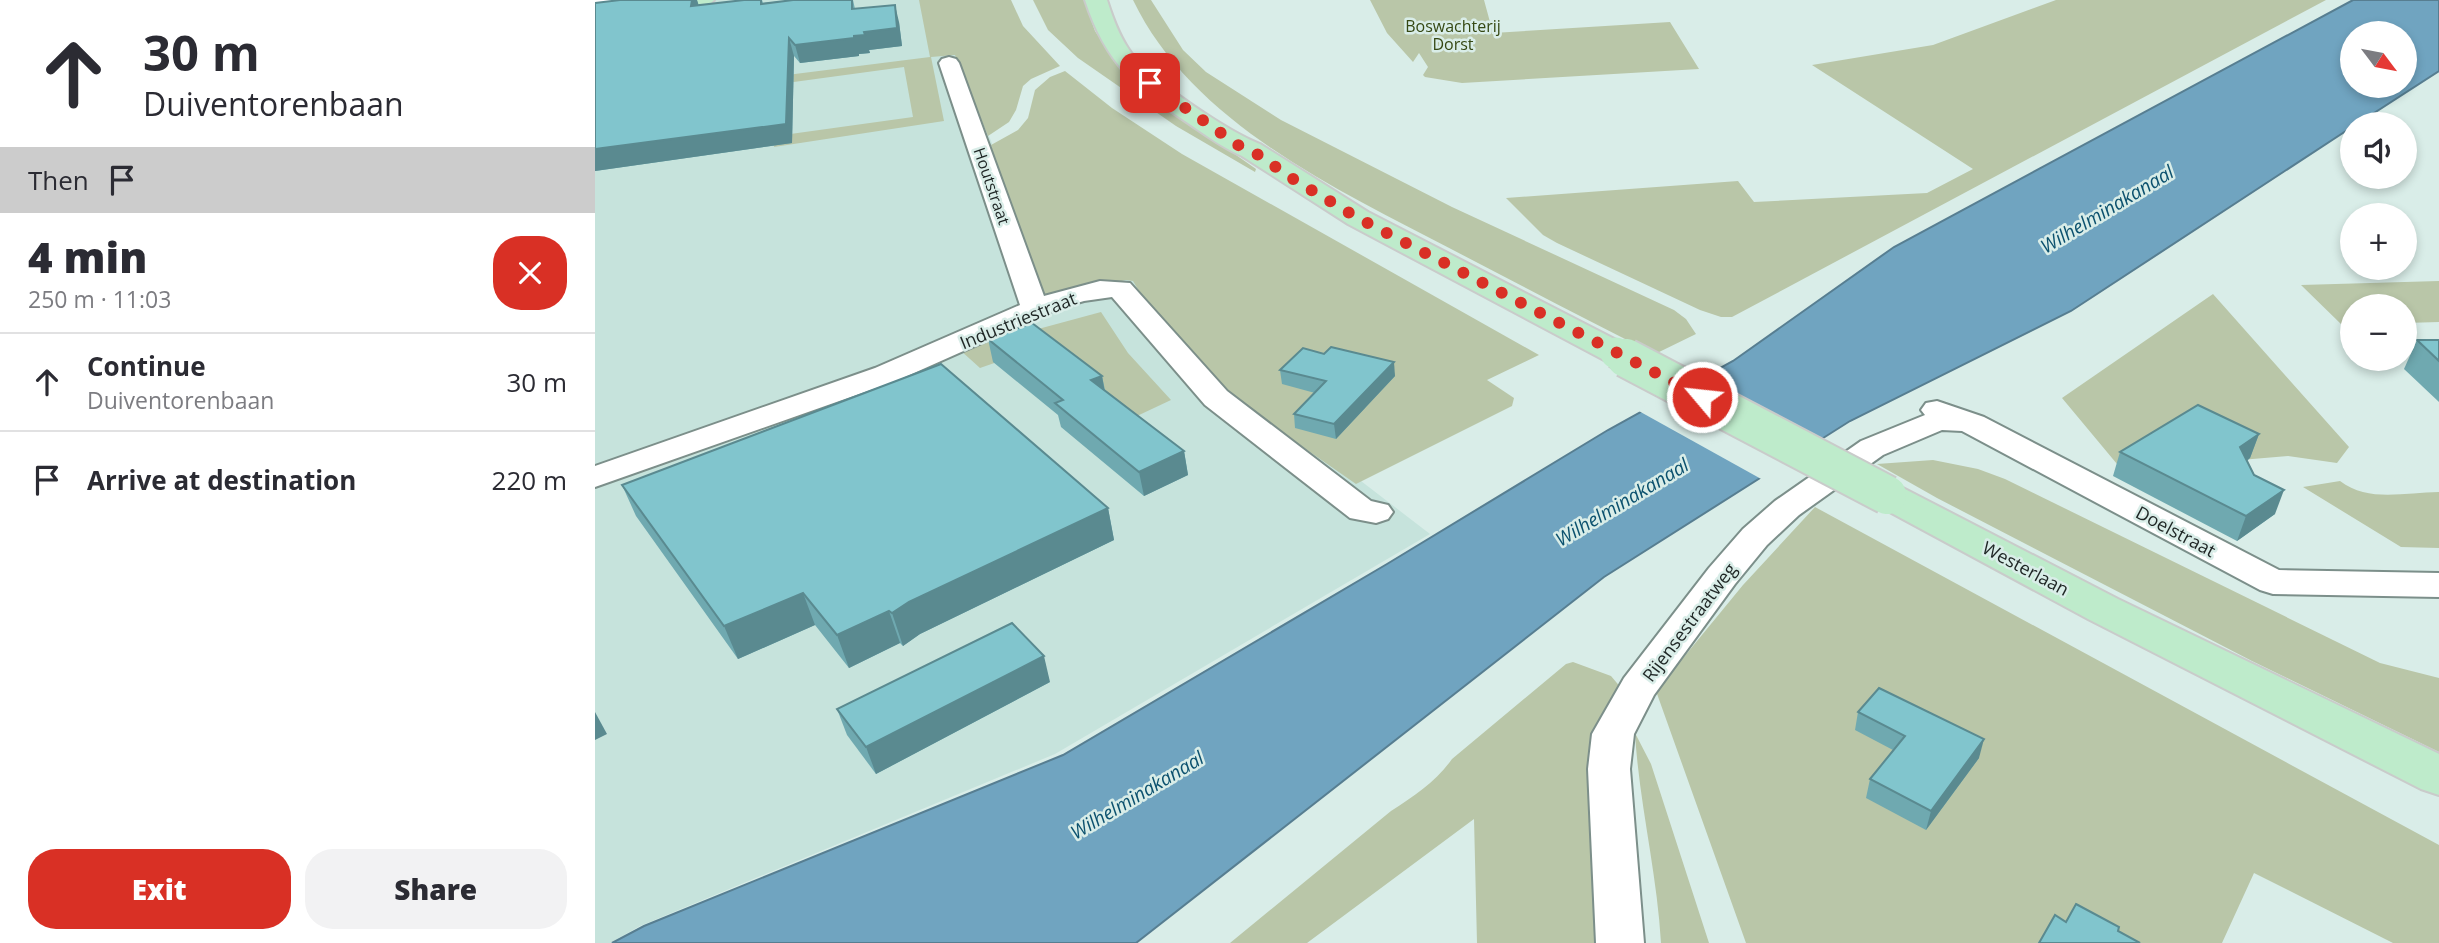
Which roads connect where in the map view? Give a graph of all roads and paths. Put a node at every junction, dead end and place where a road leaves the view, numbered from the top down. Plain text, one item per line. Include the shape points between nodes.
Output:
1 (618, 0) edge
2 (703, 0) edge
3 (1096, 0) edge
4 (1118, 0) edge
5 (595, 3) edge
6 (595, 12) edge
7 (949, 64) dead end
8 (1251, 150) junction
9 (1035, 309) junction
10 (1944, 413) joint
11 (595, 477) edge
12 (1376, 512) dead end
13 (2439, 585) edge
14 (2439, 776) edge
15 (1620, 943) edge

1 - 5 street
2 - 6 main road
3 - 8 main road via 1103,24 1132,68
4 - 8 main road via 1123,21 1143,51 1248,141
7 - 9 street, Houtstraat
8 - 14 main road, Westerlaan, bridge via 1358,218 2103,609
9 - 11 street, Industriestraat via 927,358
9 - 12 street, Industriestraat via 1105,287 1120,289 1216,398 1362,511
10 - 13 street, Doelstraat via 2273,582
10 - 15 street, Rijensestraatweg via 1937,421 1872,448 1787,508 1722,576 1639,688 1613,734 1609,769

